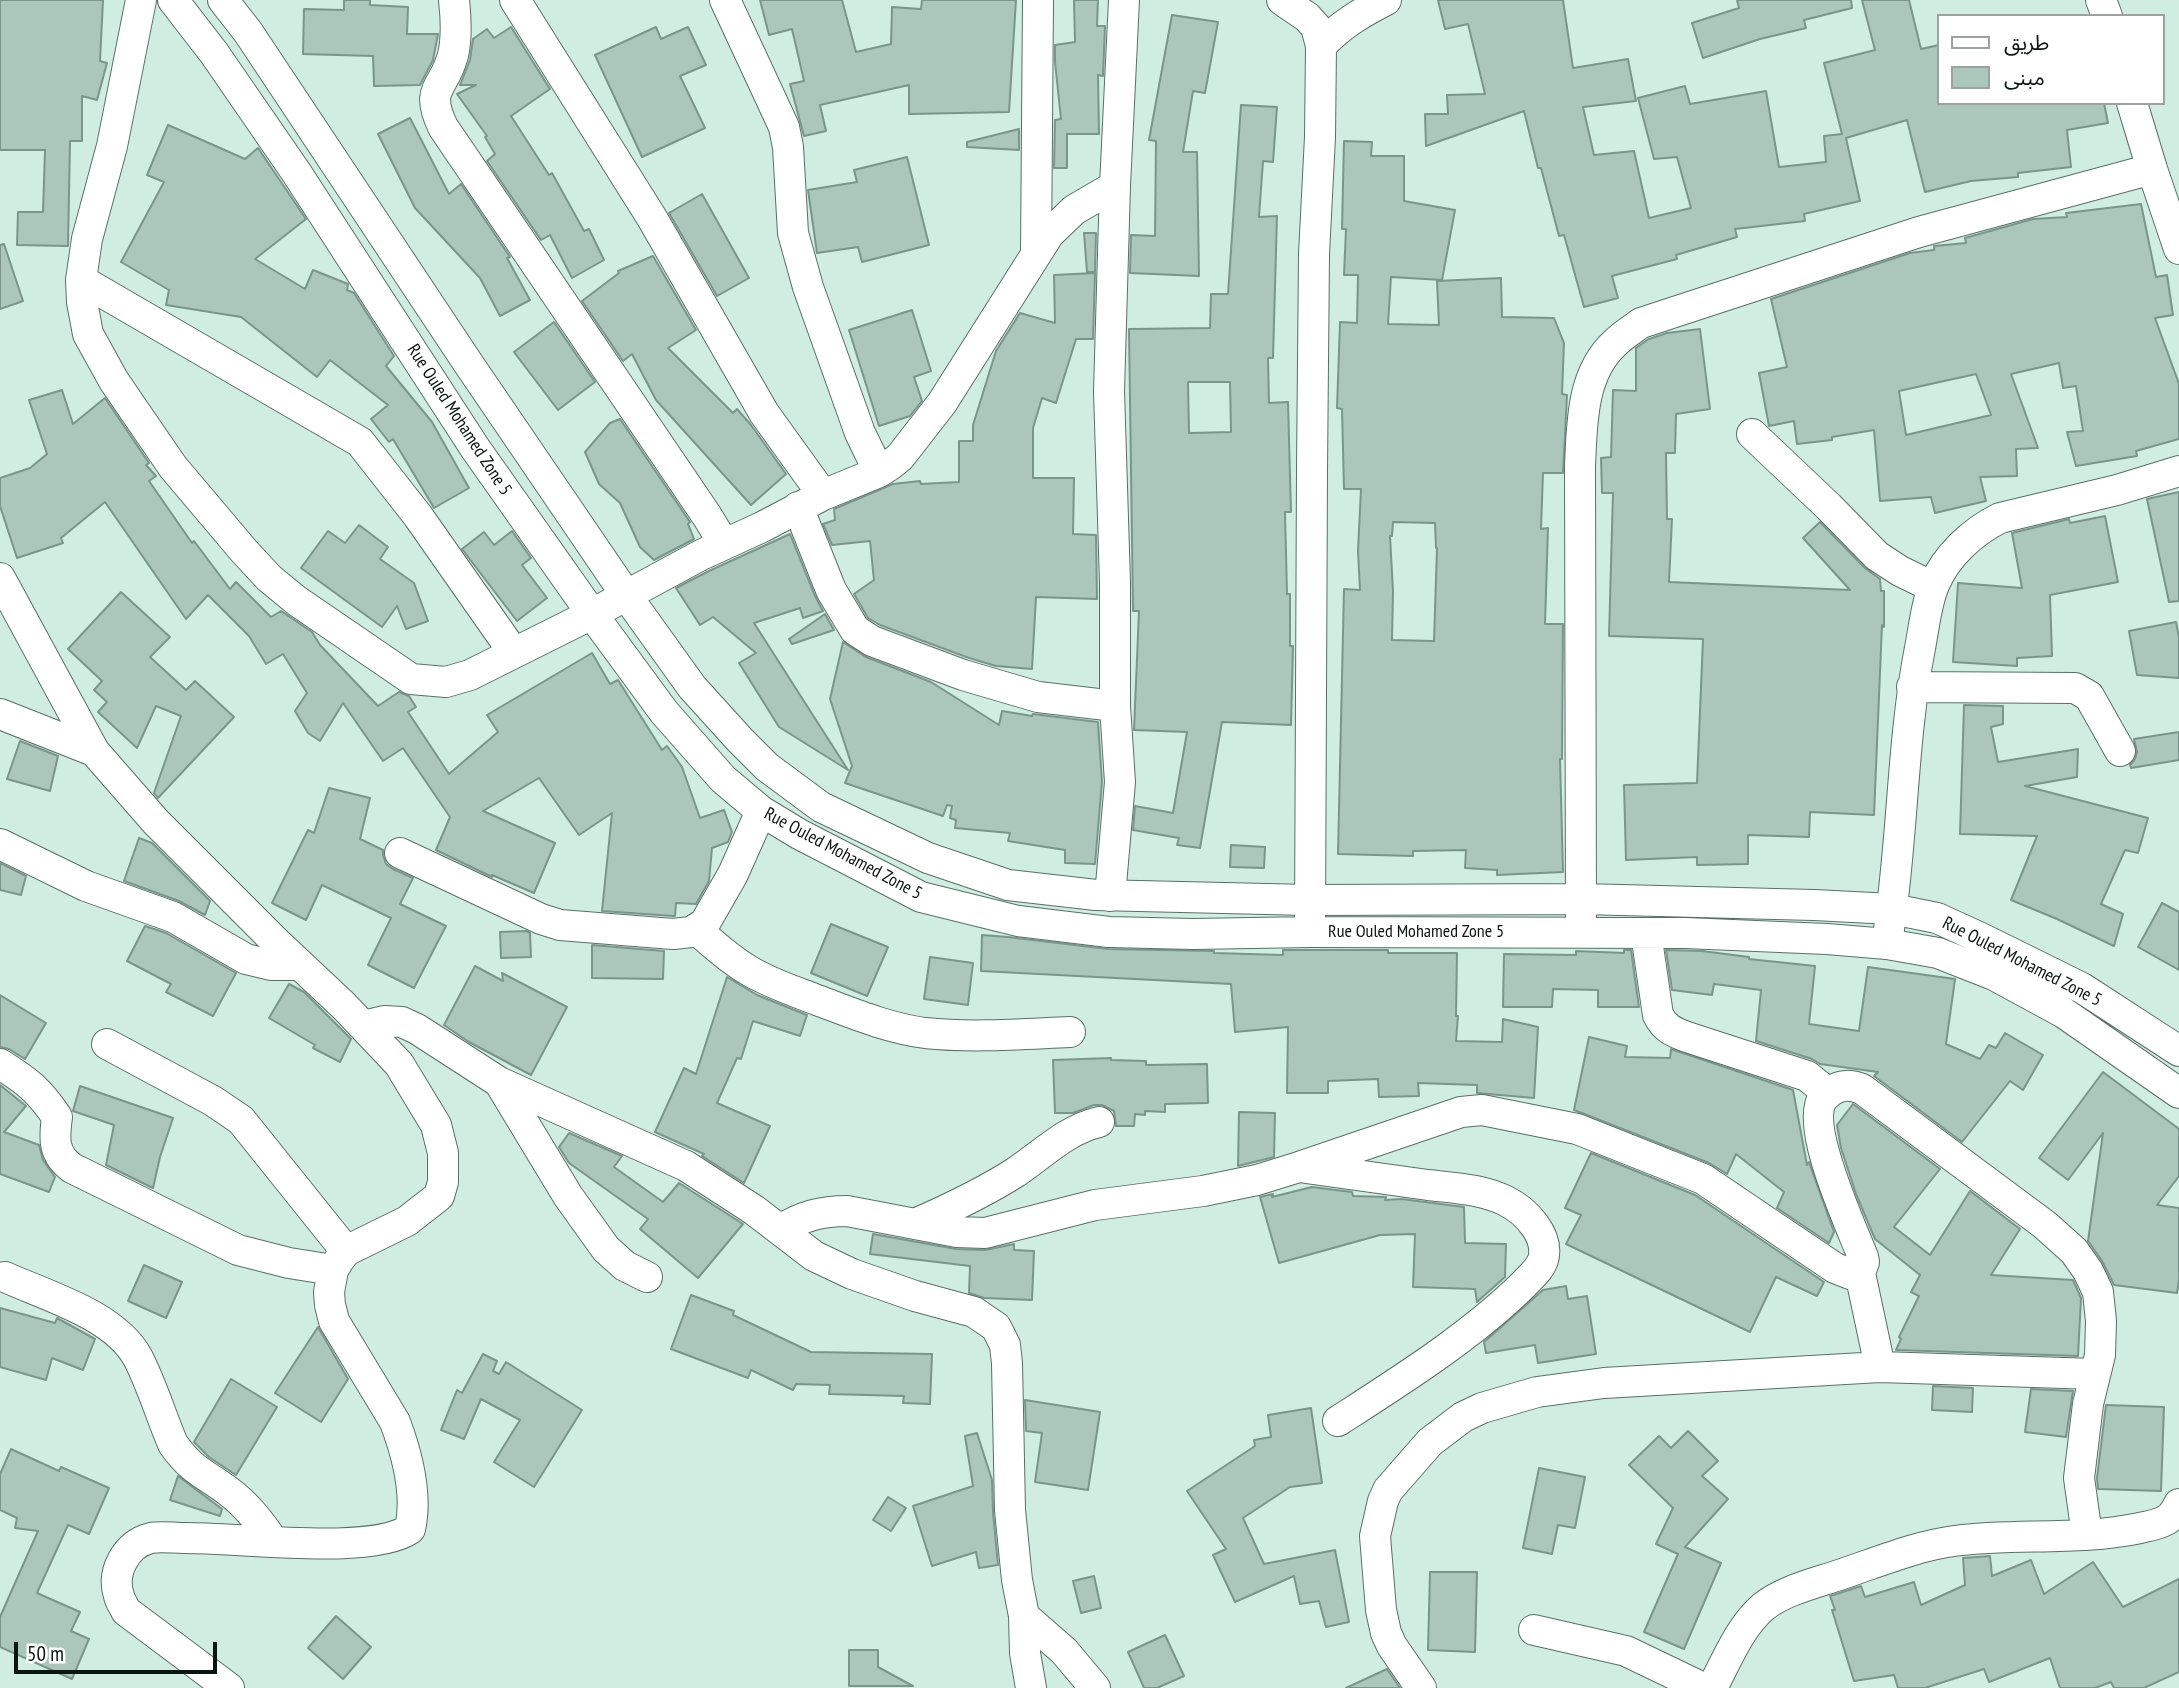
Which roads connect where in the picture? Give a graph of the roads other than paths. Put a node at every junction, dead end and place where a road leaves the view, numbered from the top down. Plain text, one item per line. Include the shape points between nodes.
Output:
1 (141, 0) edge
2 (173, 0) edge
3 (223, 0) edge
4 (454, 0) edge
5 (514, 0) edge
6 (725, 0) edge
7 (1038, 0) edge
8 (1124, 0) edge
9 (1282, 0) edge
10 (1386, 0) edge
11 (1321, 46) junction
12 (2133, 105) edge
13 (2152, 169) junction
14 (1115, 186) junction
15 (2179, 248) edge
16 (1036, 253) junction
17 (81, 280) junction
18 (1752, 434) dead end
19 (2179, 471) edge
20 (879, 472) junction
21 (811, 501) junction
22 (724, 544) junction
23 (0, 578) edge
24 (1933, 587) junction
25 (626, 595) junction
26 (592, 614) junction
27 (514, 653) junction
28 (1912, 687) junction
29 (1115, 706) junction
30 (0, 714) edge
31 (94, 751) junction
32 (2120, 751) dead end
33 (761, 811) junction
34 (0, 844) edge
35 (400, 853) dead end
36 (1110, 896) junction
37 (1582, 899) junction
38 (1309, 900) junction
39 (1892, 909) junction
40 (697, 930) junction
41 (1310, 932) junction
42 (1581, 932) junction
43 (1646, 933) junction
44 (1887, 944) junction
45 (300, 965) junction
46 (363, 1026) junction
47 (1070, 1032) dead end
48 (107, 1044) dead end
49 (2179, 1051) edge
50 (0, 1064) edge
51 (499, 1082) junction
52 (1828, 1093) junction
53 (2179, 1093) edge
54 (1099, 1122) dead end
55 (1299, 1167) junction
56 (915, 1224) junction
57 (780, 1230) junction
58 (339, 1261) junction
59 (1860, 1273) junction
60 (5, 1277) dead end
61 (647, 1277) dead end
62 (1880, 1367) junction
63 (2095, 1374) junction
64 (1338, 1420) dead end
65 (2179, 1504) edge
66 (2087, 1535) junction
67 (273, 1541) junction
68 (1024, 1616) junction
69 (1534, 1630) dead end
70 (229, 1688) edge
71 (1031, 1688) edge
72 (1095, 1688) edge
73 (1422, 1688) edge
74 (1703, 1688) edge
75 (1712, 1688) edge

1 - 17 street
2 - 26 street, Rue Ouled Mohamed Zone 5 via 296,172 475,448
3 - 25 street, Rue Ouled Mohamed Zone 5
4 - 22 street via 453,53 435,92 435,110
5 - 21 street via 652,218
6 - 20 street via 784,127 793,233 860,433
7 - 16 street
8 - 14 street
9 - 11 street via 1316,27
10 - 11 street via 1336,30
11 - 38 street via 1314,254
12 - 13 street
13 - 15 street
13 - 37 street via 1866,249 1641,323 1613,344 1590,382 1583,410
14 - 16 street via 1074,210
14 - 29 street via 1109,391
16 - 20 street via 942,403 900,457
17 - 27 street via 360,442
17 - 27 street via 88,334 114,381 173,467 269,578 411,679 446,682
18 - 24 street via 1877,556
19 - 24 street via 2000,518 1970,538 1944,565
20 - 21 street
21 - 22 street
21 - 29 street via 831,590 855,630 872,641 963,675 1038,697
22 - 25 street
23 - 31 street
24 - 28 street
25 - 26 street
25 - 36 street, Rue Ouled Mohamed Zone 5 via 692,687 740,740 767,767 821,807 928,858 1008,885
26 - 27 street
26 - 33 street, Rue Ouled Mohamed Zone 5 via 664,712 723,779
28 - 32 street via 2075,688 2089,696
28 - 39 street
29 - 36 street via 1120,782
30 - 31 street
31 - 45 street via 156,822
33 - 40 street via 733,874
33 - 41 street, Rue Ouled Mohamed Zone 5 via 921,897 1018,922 1109,932
34 - 45 street via 86,886 173,917 246,959
35 - 40 street via 560,925 673,934
36 - 38 street, Rue Ouled Mohamed Zone 5
37 - 38 street, Rue Ouled Mohamed Zone 5
37 - 39 street, Rue Ouled Mohamed Zone 5
37 - 42 street
38 - 41 street
39 - 44 street
39 - 49 street, Rue Ouled Mohamed Zone 5 via 1937,918 1983,939 2082,988
40 - 47 street via 750,972 899,1028 988,1036
41 - 42 street, Rue Ouled Mohamed Zone 5
42 - 43 street, Rue Ouled Mohamed Zone 5
43 - 44 street, Rue Ouled Mohamed Zone 5
43 - 52 street via 1658,1016 1668,1029 1807,1076
44 - 53 street, Rue Ouled Mohamed Zone 5 via 1938,953 1994,975 2064,1013
45 - 46 street
46 - 51 street via 402,1022
46 - 58 street via 399,1063 436,1125 443,1153 443,1182 439,1196 407,1221
48 - 58 street via 241,1120
50 - 58 street via 45,1099 57,1117 54,1138 58,1154 72,1168 238,1250 289,1263
51 - 57 street via 686,1166
51 - 61 street via 606,1249
52 - 59 street via 1821,1105 1820,1130 1826,1162 1863,1257
52 - 63 street via 1849,1085 1862,1089 2045,1224 2074,1251 2098,1292 2100,1355
54 - 56 street via 1080,1127 1014,1173
55 - 56 street via 1203,1191 1095,1205 985,1233
55 - 59 street via 1461,1112 1482,1110 1577,1129 1703,1179 1835,1268
55 - 64 street via 1475,1191 1505,1200 1532,1222 1544,1253 1538,1270 1500,1307
56 - 57 street via 829,1212 805,1216
57 - 68 street via 842,1269 974,1312 996,1327 1007,1363 1010,1510
58 - 67 street via 329,1292 334,1321 395,1422 410,1482 410,1529 383,1541
59 - 62 street
60 - 67 street via 115,1330 137,1356 173,1444 193,1468 254,1514
62 - 63 street
62 - 73 street via 1604,1383 1536,1392 1463,1417 1430,1442 1388,1490 1375,1536 1386,1633
63 - 66 street via 2079,1478
65 - 66 street via 2159,1523
66 - 75 street via 1951,1541 1794,1591 1772,1600 1749,1621
67 - 70 street via 151,1538 131,1548 122,1559 118,1595 126,1611
68 - 71 street
68 - 72 street via 1064,1651
69 - 74 street via 1626,1651

